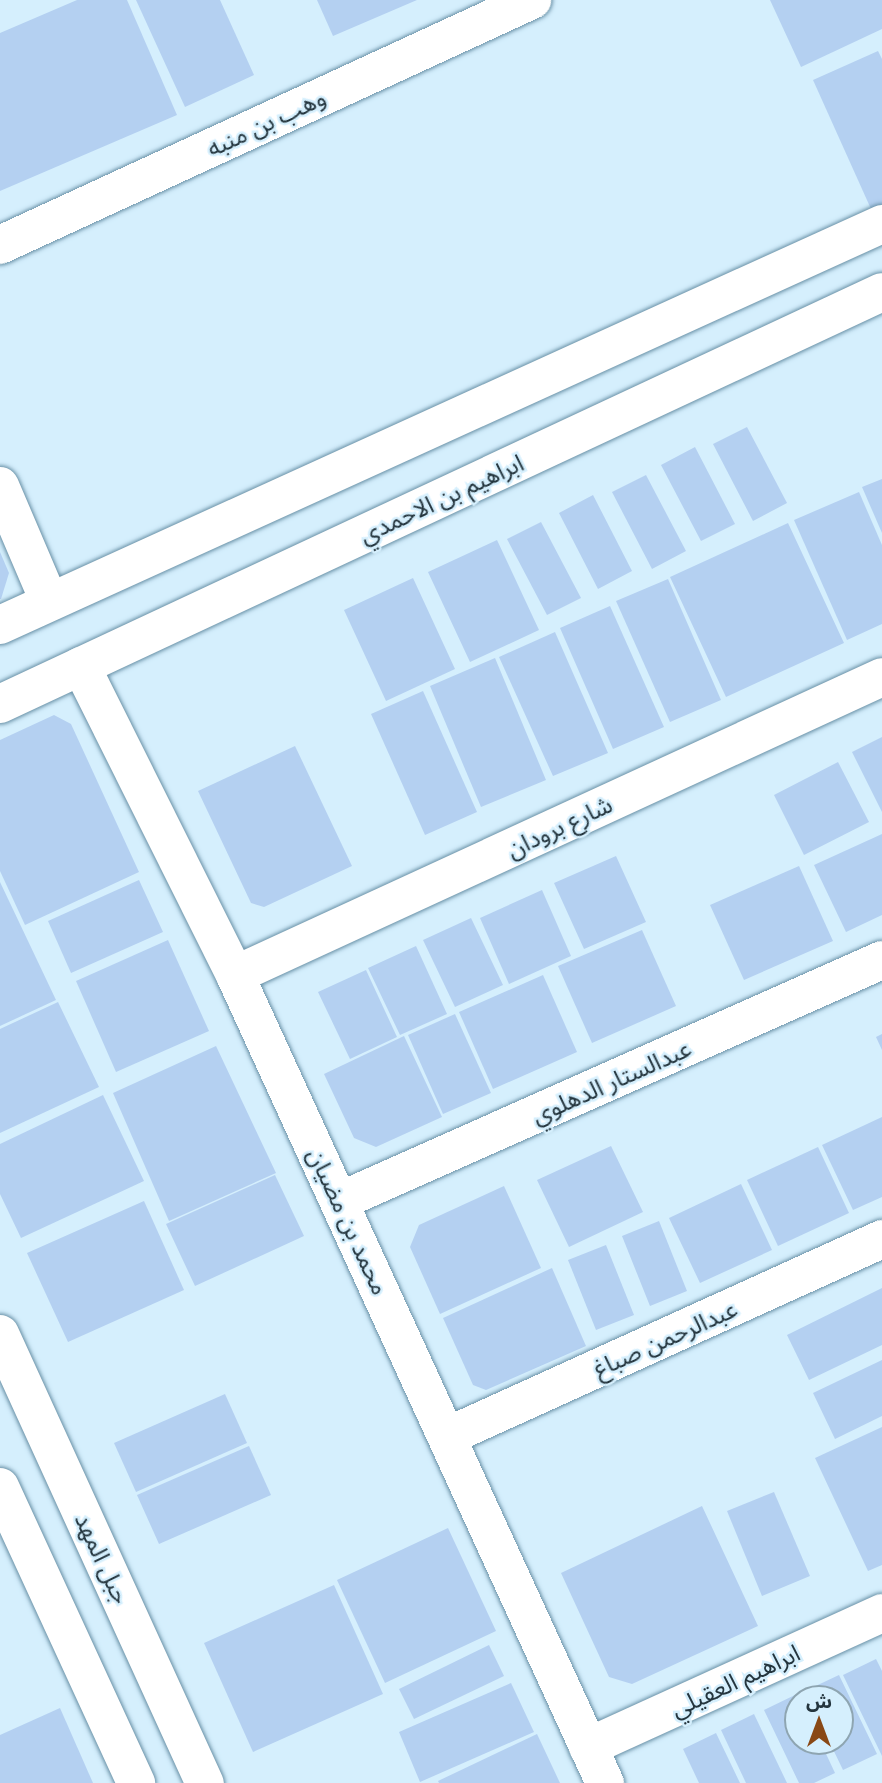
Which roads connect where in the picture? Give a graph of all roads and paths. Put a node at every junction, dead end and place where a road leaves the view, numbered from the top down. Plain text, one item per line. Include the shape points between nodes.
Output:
1 (532, 0) edge
2 (882, 224) edge
3 (0, 245) edge
4 (882, 292) edge
5 (0, 485) edge
6 (49, 601) junction
7 (0, 625) edge
8 (80, 666) junction
9 (882, 677) edge
10 (0, 704) edge
11 (882, 960) edge
12 (235, 975) junction
13 (340, 1201) junction
14 (882, 1239) edge
15 (0, 1334) edge
16 (448, 1436) junction
17 (0, 1488) edge
18 (882, 1613) edge
19 (588, 1747) junction
20 (136, 1783) edge
21 (205, 1783) edge
22 (605, 1783) edge

1 - 3 street, وهب بن منبه
2 - 6 street
4 - 8 street, ابراهيم بن الاحمدي
5 - 6 street
6 - 7 street
8 - 10 street, ابراهيم بن الاحمدي
8 - 12 street, محمد بن مضيان
9 - 12 street, شارع برودان
11 - 13 street, عبدالستار الدهلوي
12 - 13 street, محمد بن مضيان
13 - 16 street, محمد بن مضيان
14 - 16 street, عبدالرحمن صباغ
15 - 21 street, جبل المهد
16 - 19 street, محمد بن مضيان
17 - 20 street
18 - 19 street, ابراهيم العقيلي
19 - 22 street, محمد بن مضيان

